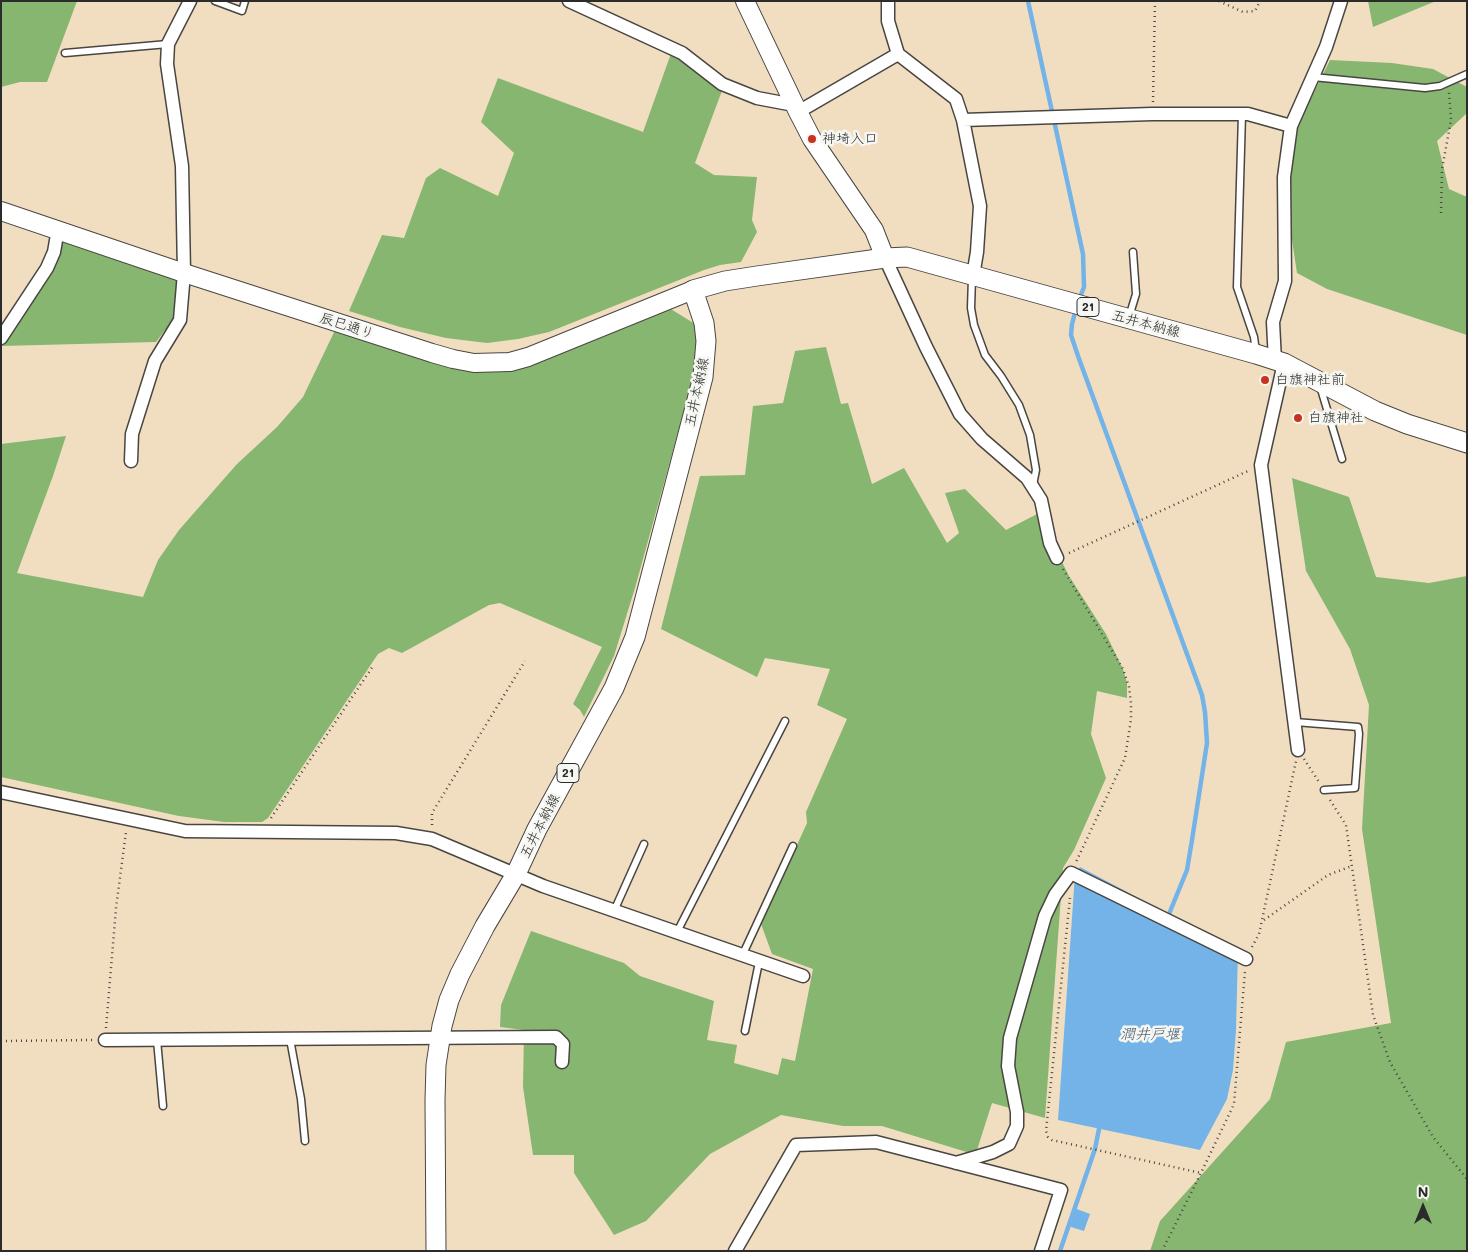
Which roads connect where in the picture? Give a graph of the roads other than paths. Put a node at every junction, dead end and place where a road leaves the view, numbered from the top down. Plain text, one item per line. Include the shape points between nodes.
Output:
1 (190, 1) edge
2 (215, 1) edge
3 (244, 1) edge
4 (569, 1) edge
5 (745, 1) edge
6 (888, 1) edge
7 (1341, 1) edge
8 (168, 44) junction
9 (65, 53) dead end
10 (898, 54) junction
11 (1467, 74) edge
12 (1311, 77) junction
13 (796, 109) junction
14 (1242, 114) junction
15 (963, 120) junction
16 (1291, 126) junction
17 (1, 211) edge
18 (58, 229) junction
19 (1133, 252) dead end
20 (885, 258) junction
21 (184, 273) junction
22 (973, 276) junction
23 (693, 290) junction
24 (1128, 319) junction
25 (1, 338) edge
26 (1256, 354) junction
27 (1280, 362) junction
28 (1318, 380) junction
29 (1467, 444) edge
30 (1342, 459) dead end
31 (131, 461) dead end
32 (1033, 486) junction
33 (1057, 558) road end
34 (785, 721) dead end
35 (1295, 722) junction
36 (1298, 750) road end
37 (1324, 790) road end
38 (1, 792) edge
39 (644, 844) dead end
40 (793, 846) dead end
41 (516, 874) junction
42 (614, 911) junction
43 (677, 932) junction
44 (742, 956) junction
45 (1246, 959) dead end
46 (759, 962) junction
47 (803, 976) dead end
48 (745, 1031) dead end
49 (440, 1037) junction
50 (290, 1038) junction
51 (105, 1040) road end
52 (157, 1040) junction
53 (562, 1062) dead end
54 (164, 1106) dead end
55 (304, 1141) dead end
56 (956, 1162) junction
57 (436, 1251) edge
58 (735, 1251) edge
59 (1041, 1251) edge

1 - 8 street
2 - 3 lane via 242,11
4 - 13 street via 682,53 722,84
5 - 13 street
6 - 10 street via 888,21
7 - 12 street via 1326,47
8 - 9 lane
8 - 21 street via 167,64 182,166
10 - 13 street
10 - 15 street via 956,99
11 - 12 lane via 1440,86 1425,88
12 - 16 street
13 - 20 street via 812,139 874,230
14 - 15 street
14 - 16 street
14 - 26 lane via 1237,287
15 - 22 street via 980,206
16 - 27 street via 1284,177 1285,281 1273,322
17 - 18 street, 辰巳通り
18 - 21 street, 辰巳通り
18 - 25 street via 47,268
19 - 24 lane via 1136,294
20 - 22 main road, 五井本納線 / 21 via 907,257
20 - 23 main road, 五井本納線 / 21 via 725,281
20 - 32 street via 960,414
21 - 23 street, 辰巳通り via 453,359 492,363 528,358
21 - 31 street via 180,320 155,362 132,434
22 - 24 main road, 五井本納線 / 21
22 - 32 lane via 971,308 974,326 985,355 1019,404 1030,435 1036,470
23 - 41 main road, 五井本納線 / 21 via 706,340 703,378 635,636 614,688
24 - 26 main road, 五井本納線 / 21
26 - 27 main road, 五井本納線 / 21
27 - 28 main road, 五井本納線 / 21
27 - 35 street via 1261,466
28 - 29 main road, 五井本納線 / 21 via 1375,411
28 - 30 lane
32 - 33 street via 1041,500 1050,543
34 - 43 lane
35 - 36 street
35 - 37 lane via 1358,727 1355,788
38 - 41 street via 185,831 396,833 432,839
39 - 42 lane
40 - 44 lane
41 - 42 street
41 - 49 main road, 五井本納線 / 21 via 460,974 449,1000
42 - 43 street
43 - 44 street
44 - 46 street
45 - 56 street via 1071,873 1054,895 1045,916 1010,1038 1008,1066 1017,1126 1009,1144
46 - 47 street
46 - 48 lane
49 - 50 street
49 - 53 street via 556,1037 563,1044
49 - 57 main road, 五井本納線 / 21 via 435,1100
50 - 52 street
50 - 55 lane via 301,1099
51 - 52 street
52 - 54 lane
56 - 58 street via 876,1142 796,1145
56 - 59 street via 1062,1190

